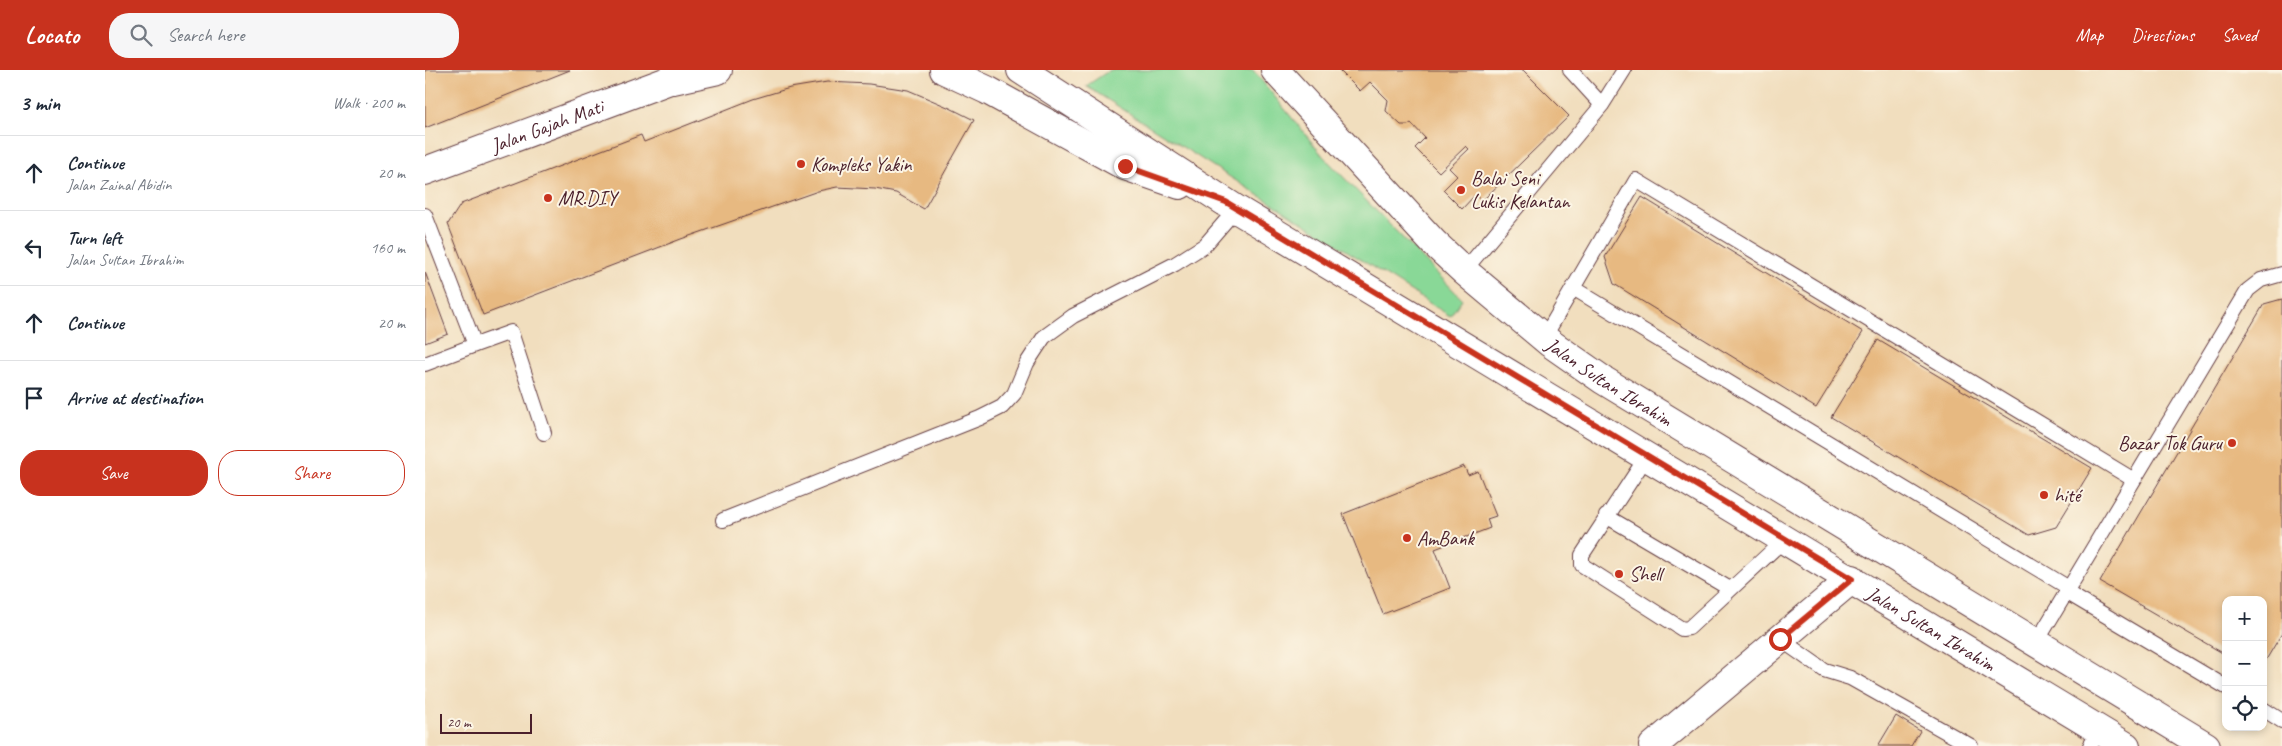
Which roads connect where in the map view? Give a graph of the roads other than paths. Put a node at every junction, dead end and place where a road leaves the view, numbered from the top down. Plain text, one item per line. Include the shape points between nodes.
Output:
1 (718, 70) edge
2 (944, 70) edge
3 (1021, 70) edge
4 (1275, 70) edge
5 (1570, 70) edge
6 (1623, 70) edge
7 (680, 75) edge
8 (1602, 105) junction
9 (425, 171) edge
10 (1231, 205) junction
11 (425, 215) edge
12 (1464, 271) junction
13 (2282, 274) edge
14 (1573, 288) junction
15 (1544, 338) junction
16 (475, 345) junction
17 (425, 364) edge
18 (544, 433) dead end
19 (1647, 456) junction
20 (2134, 480) junction
21 (1606, 516) junction
22 (723, 520) dead end
23 (1785, 539) junction
24 (1852, 579) junction
25 (1729, 589) junction
26 (2067, 590) junction
27 (1780, 639) junction
28 (2036, 643) junction
29 (2224, 686) edge
30 (2267, 711) edge
31 (2282, 720) edge
32 (2095, 738) edge
33 (1653, 746) edge
34 (1971, 746) edge
35 (2126, 746) edge
36 (2206, 746) edge

1 - 7 main road, Jalan Gajah Mati
2 - 10 main road via 1125,166
3 - 10 main road, Jalan Sultan Ibrahim
4 - 12 main road, Jalan Sultan Ibrahim via 1426,235
5 - 8 lane
6 - 8 lane
7 - 9 main road, Jalan Gajah Mati
8 - 12 lane
10 - 19 main road, Jalan Sultan Ibrahim
10 - 22 lane via 1205,245 1175,264 1073,316 1044,337 1027,363 1014,394 1002,407
11 - 16 lane
12 - 15 main road, Jalan Sultan Ibrahim
13 - 20 lane via 2261,280 2248,290
14 - 15 lane
14 - 20 lane via 1636,180
14 - 26 lane
15 - 28 main road, Jalan Sultan Ibrahim via 1603,380
16 - 17 lane
16 - 18 lane via 511,332
19 - 21 lane
19 - 23 main road, Jalan Sultan Ibrahim
20 - 26 lane
21 - 25 lane
21 - 25 lane via 1582,555 1582,565 1682,629 1689,628
23 - 24 main road, Jalan Sultan Ibrahim
23 - 25 lane
24 - 27 main road
24 - 32 main road, Jalan Sultan Ibrahim
26 - 28 lane
26 - 29 lane
27 - 33 main road
27 - 34 lane via 1823,670 1850,678
28 - 36 main road, Jalan Sultan Ibrahim
30 - 31 lane
32 - 35 main road, Jalan Sultan Ibrahim

